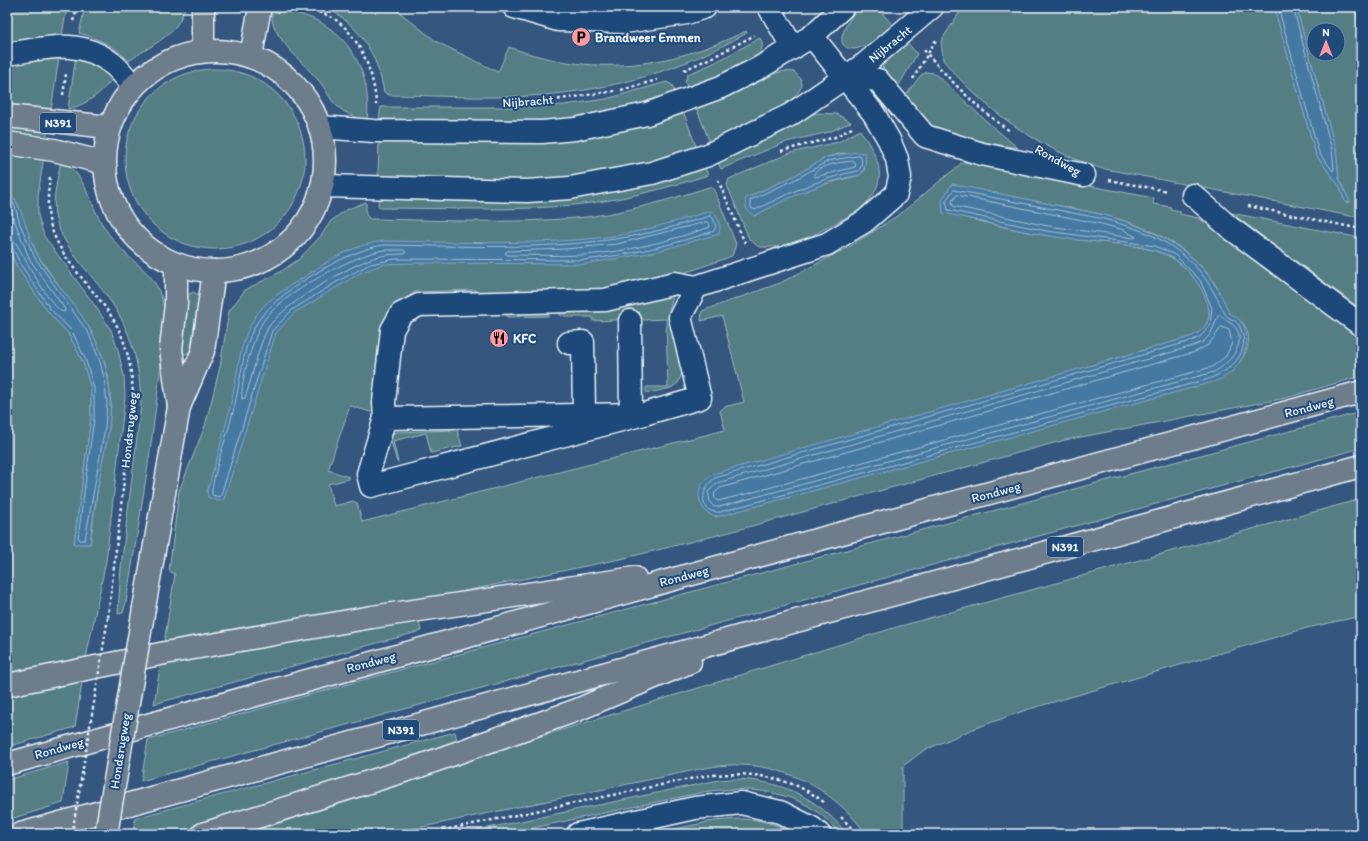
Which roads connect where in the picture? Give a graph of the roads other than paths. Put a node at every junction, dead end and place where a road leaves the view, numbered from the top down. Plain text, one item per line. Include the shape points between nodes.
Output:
1 (203, 7) edge
2 (260, 7) edge
3 (514, 7) edge
4 (705, 7) edge
5 (843, 7) edge
6 (932, 7) edge
7 (773, 14) edge
8 (812, 36) junction
9 (793, 48) junction
10 (203, 51) junction
11 (7, 54) edge
12 (251, 56) junction
13 (845, 77) junction
14 (133, 86) junction
15 (7, 116) edge
16 (109, 127) junction
17 (320, 127) junction
18 (7, 143) edge
19 (104, 163) junction
20 (1084, 175) road end
21 (323, 186) junction
22 (1193, 195) road end
23 (176, 265) junction
24 (214, 271) junction
25 (696, 287) junction
26 (630, 321) dead end
27 (1361, 325) edge
28 (569, 343) dead end
29 (1361, 392) edge
30 (179, 407) junction
31 (638, 414) junction
32 (584, 415) junction
33 (385, 418) junction
34 (1361, 466) edge
35 (732, 563) junction
36 (768, 628) junction
37 (7, 685) edge
38 (7, 764) edge
39 (20, 834) edge
40 (106, 834) edge
41 (203, 834) edge
42 (578, 834) edge
43 (819, 834) edge

1 - 10 main road
2 - 12 main road
3 - 4 street via 558,20 624,22 687,13
5 - 8 street
6 - 13 street, Nijbracht via 866,63
7 - 9 street
8 - 9 street
8 - 13 street
9 - 17 street via 721,87 686,101 647,114 575,129 542,132 382,131
10 - 12 main road via 227,51
10 - 14 main road via 177,57 153,69
11 - 14 street via 80,47 96,53 114,66
12 - 17 main road via 281,72 305,96
13 - 20 street via 878,80 925,136 982,154
13 - 21 street, Nijbracht via 790,115 749,137 708,155 652,173 570,188 527,191
13 - 25 street via 874,114 889,140 897,159 900,177 896,194 865,221 828,244
14 - 16 main road via 119,105
15 - 16 main road, N391
16 - 19 main road
17 - 21 main road via 326,156
18 - 19 main road, N391 via 54,150
19 - 23 main road via 109,196 124,225 148,249
21 - 24 main road via 312,214 295,238 271,256 244,268
22 - 27 street via 1229,227
23 - 24 main road
23 - 30 main road, Hondsrugweg via 176,304 171,349
24 - 30 main road, Hondsrugweg via 203,351
25 - 31 street via 680,317 700,398
25 - 33 street via 674,283 605,300 419,305 401,314 392,330 384,402
26 - 31 street
28 - 32 street via 583,342
29 - 35 main road, Rondweg
30 - 40 main road, Hondsrugweg, bridge
31 - 32 street
31 - 33 street via 371,486 368,474
32 - 33 street
34 - 36 main road, N391
35 - 37 main road via 372,617 165,653
35 - 38 main road, Rondweg
36 - 39 main road, N391
36 - 41 main road, N391 via 577,710 420,766
42 - 43 street via 695,808 741,803 780,812

